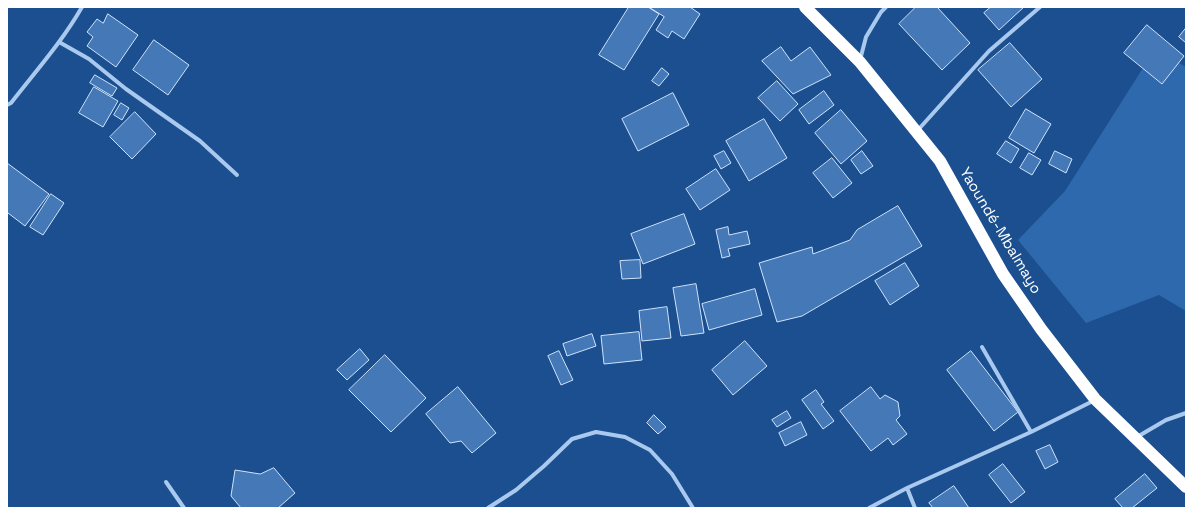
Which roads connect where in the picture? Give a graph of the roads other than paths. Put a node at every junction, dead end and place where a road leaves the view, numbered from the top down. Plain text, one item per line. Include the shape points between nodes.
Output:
1 (82, 7) edge
2 (805, 7) edge
3 (886, 7) edge
4 (1040, 7) edge
5 (59, 42) junction
6 (860, 62) junction
7 (7, 105) edge
8 (916, 132) junction
9 (237, 174) dead end
10 (982, 347) dead end
11 (1095, 400) junction
12 (1186, 413) edge
13 (1031, 432) junction
14 (1135, 438) junction
15 (166, 482) dead end
16 (1186, 487) edge
17 (907, 488) junction
18 (184, 508) edge
19 (488, 508) edge
20 (693, 508) edge
21 (869, 508) edge
22 (915, 508) edge

1 - 5 street
2 - 6 highway, Yaoundé-Mbalmayo
3 - 6 street via 866,37
4 - 8 street via 989,51
5 - 7 street
5 - 9 street via 88,59 200,141
6 - 8 highway, Yaoundé-Mbalmayo
8 - 11 highway, Yaoundé-Mbalmayo via 940,161 1003,274
10 - 13 street
11 - 13 street
11 - 14 highway, Yaoundé-Mbalmayo
12 - 14 street via 1166,420
13 - 17 street
14 - 16 highway, Yaoundé-Mbalmayo
15 - 18 street
17 - 21 street
17 - 22 street
19 - 20 street via 516,490 572,439 596,432 625,437 650,450 672,474

